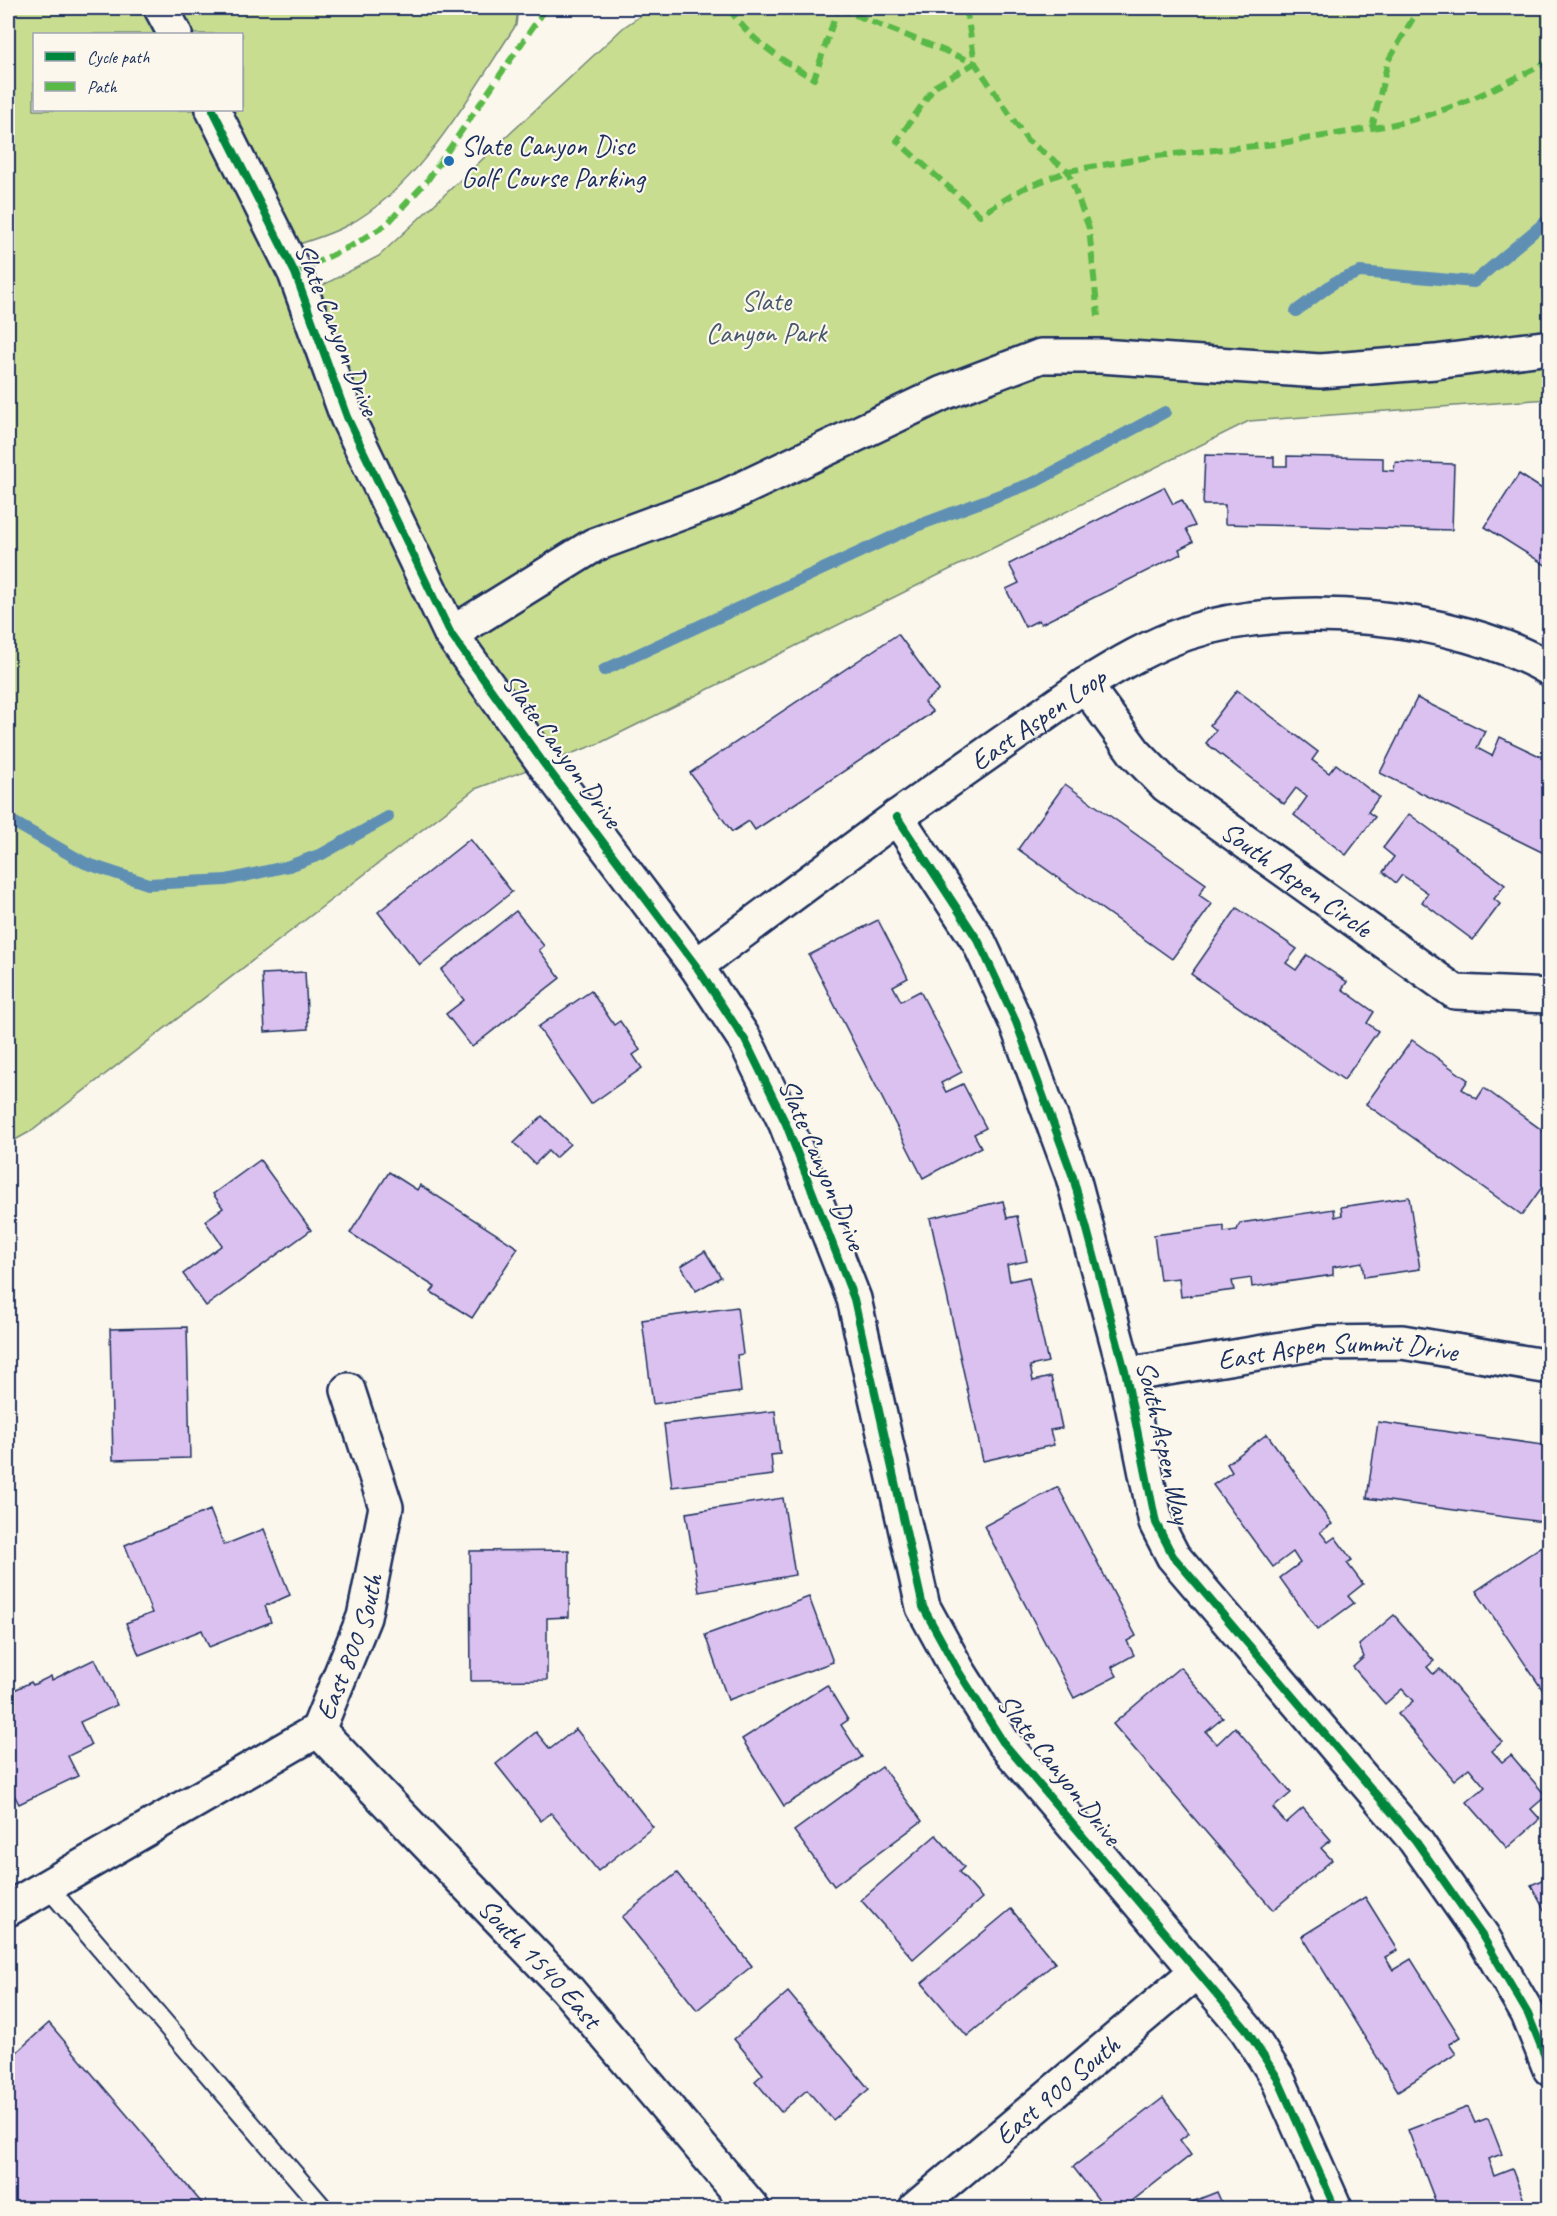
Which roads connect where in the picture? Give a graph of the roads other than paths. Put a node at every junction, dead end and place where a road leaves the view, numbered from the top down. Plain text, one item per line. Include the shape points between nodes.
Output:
1 (161, 8) edge
2 (174, 33) edge
3 (214, 111) edge
4 (1550, 347) edge
5 (451, 634) junction
6 (1550, 669) edge
7 (1085, 685) junction
8 (897, 817) junction
9 (696, 966) junction
10 (1550, 996) edge
11 (1550, 1367) edge
12 (1126, 1375) junction
13 (348, 1390) dead end
14 (318, 1730) junction
15 (47, 1886) junction
16 (8, 1909) edge
17 (1197, 1971) junction
18 (1550, 2069) edge
19 (323, 2208) edge
20 (752, 2208) edge
21 (916, 2208) edge
22 (1335, 2208) edge

1 - 2 street
3 - 5 street, Slate Canyon Drive via 295,273 347,417
4 - 5 street via 1320,371 1100,356 1041,356 943,393 728,496 594,545
5 - 9 street, Slate Canyon Drive
6 - 7 street, East Aspen Loop via 1476,636 1434,625 1328,616 1265,618 1186,633
7 - 8 street, East Aspen Loop
7 - 10 street, South Aspen Circle via 1140,758 1166,785 1455,992
8 - 9 street, East Aspen Loop
8 - 12 street, South Aspen Way via 979,942 1016,1022 1072,1177
9 - 17 street, Slate Canyon Drive via 745,1040 786,1124 854,1299 923,1607 1003,1742
11 - 12 street, East Aspen Summit Drive via 1402,1342 1318,1343
12 - 18 street, South Aspen Way via 1156,1523 1173,1556 1414,1840 1483,1937 1528,2014
13 - 14 street, East 800 South via 386,1507 364,1617
14 - 15 street, East 800 South
14 - 20 street, South 1540 East via 566,1988
15 - 16 street, East 800 South
15 - 19 lane
17 - 21 street, East 900 South
17 - 22 street, Slate Canyon Drive via 1246,2029 1277,2077

